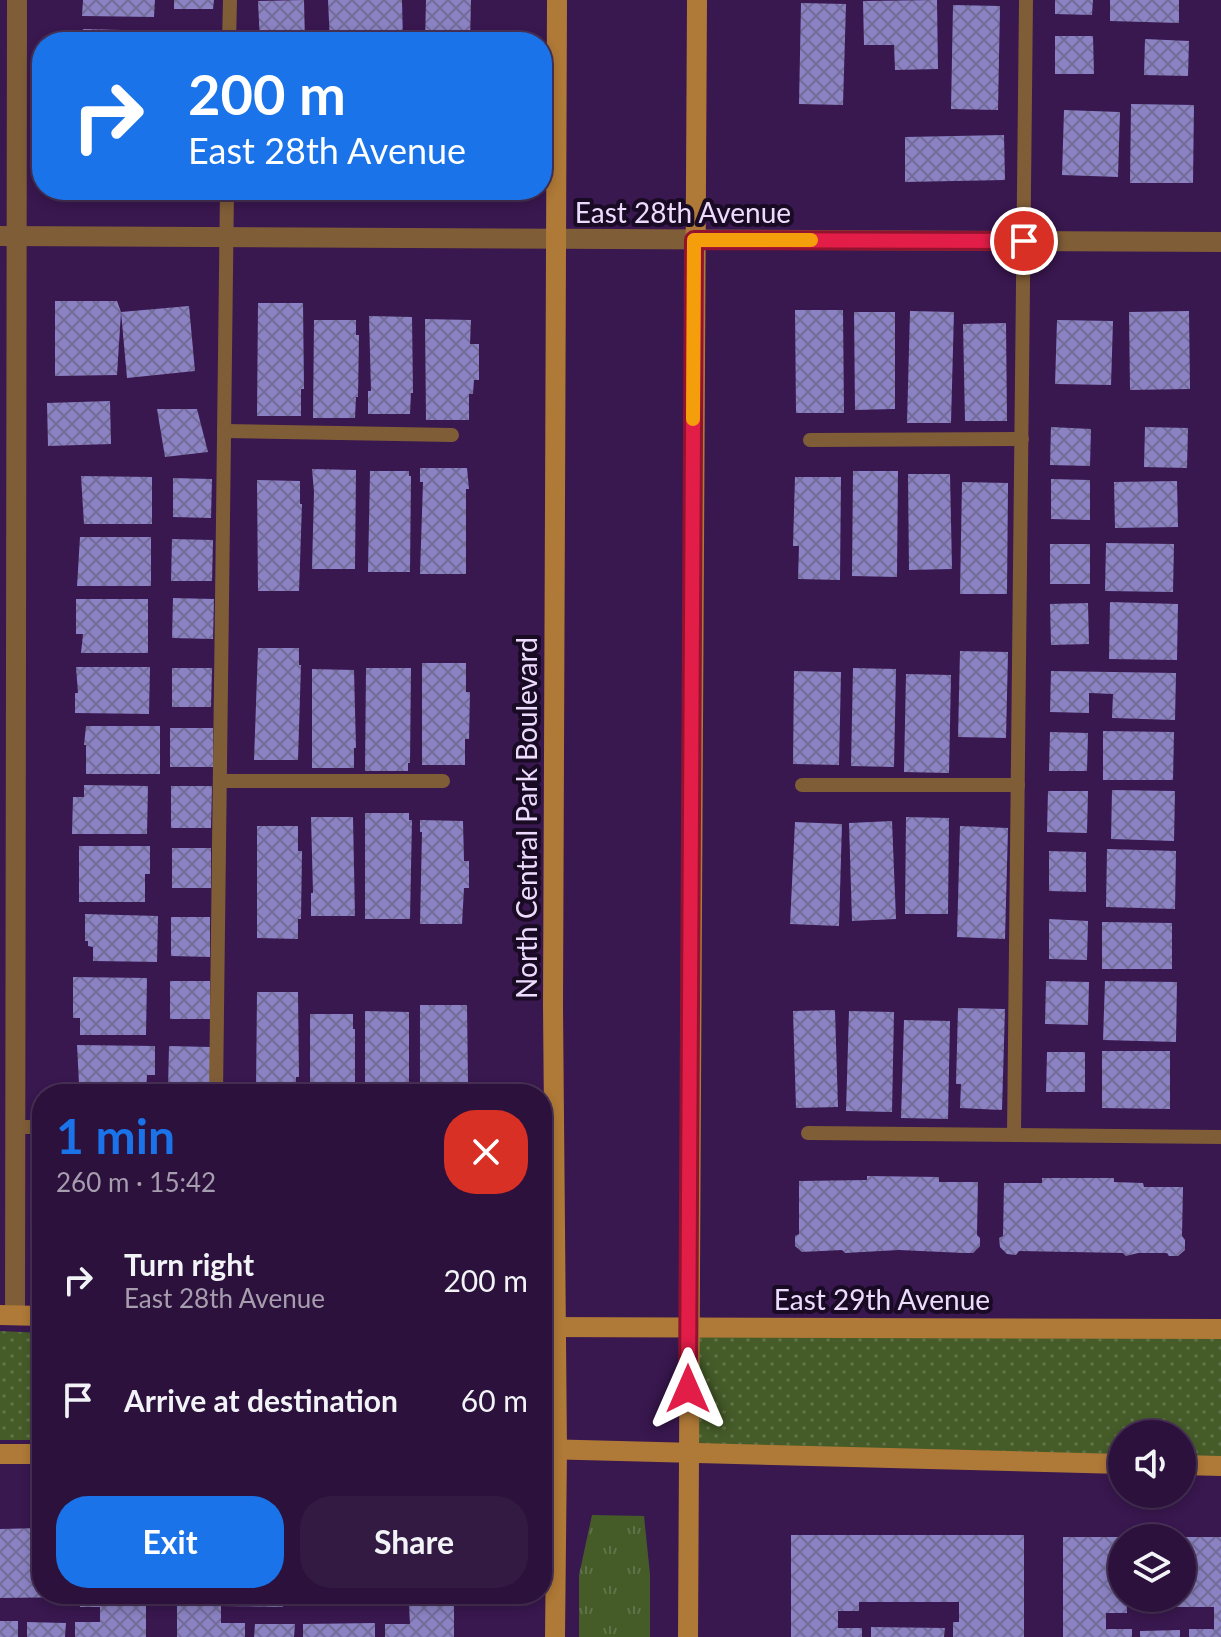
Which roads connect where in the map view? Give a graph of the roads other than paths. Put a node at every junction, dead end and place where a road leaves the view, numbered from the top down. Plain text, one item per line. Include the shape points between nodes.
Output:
1 (230, 0) edge
2 (557, 0) edge
3 (697, 0) edge
4 (1026, 0) edge
5 (11, 11) edge
6 (229, 32) edge
7 (227, 200) edge
8 (8, 236) edge
9 (227, 237) junction
10 (556, 239) junction
11 (694, 240) junction
12 (1024, 241) junction
13 (1221, 242) edge
14 (224, 431) junction
15 (452, 435) dead end
16 (1022, 439) junction
17 (810, 440) dead end
18 (8, 467) edge
19 (220, 781) junction
20 (443, 781) dead end
21 (802, 785) dead end
22 (1018, 785) junction
23 (8, 1083) edge
24 (216, 1084) edge
25 (552, 1087) edge
26 (16, 1127) junction
27 (32, 1127) edge
28 (808, 1133) dead end
29 (1014, 1135) junction
30 (1221, 1137) edge
31 (8, 1315) edge
32 (32, 1316) edge
33 (689, 1326) junction
34 (552, 1327) edge
35 (1221, 1329) edge
36 (552, 1449) edge
37 (688, 1452) junction
38 (0, 1454) edge
39 (32, 1454) edge
40 (1108, 1464) edge
41 (1196, 1465) edge
42 (1221, 1466) edge
43 (552, 1543) edge
44 (555, 1637) edge
45 (688, 1637) edge

1 - 6 lane
2 - 10 main road, North Central Park Boulevard
3 - 11 main road
4 - 12 lane
5 - 8 street
7 - 9 lane
8 - 9 street, East 28th Avenue
8 - 18 street
9 - 10 street, East 28th Avenue
9 - 14 lane
10 - 11 street, East 28th Avenue
10 - 25 main road, North Central Park Boulevard
11 - 12 street, East 28th Avenue
11 - 33 main road
12 - 13 street, East 28th Avenue
12 - 16 lane
14 - 15 lane
14 - 19 lane
16 - 17 lane
16 - 22 lane
18 - 23 street
19 - 20 lane
19 - 24 lane
21 - 22 lane
22 - 29 lane
23 - 26 street
26 - 27 lane
26 - 31 street
28 - 29 lane
29 - 30 lane
31 - 32 main road
33 - 34 main road, East 29th Avenue
33 - 35 main road, East 29th Avenue
33 - 37 main road
36 - 37 main road
37 - 40 main road
37 - 45 main road
38 - 39 main road
41 - 42 main road
43 - 44 main road, North Central Park Boulevard

